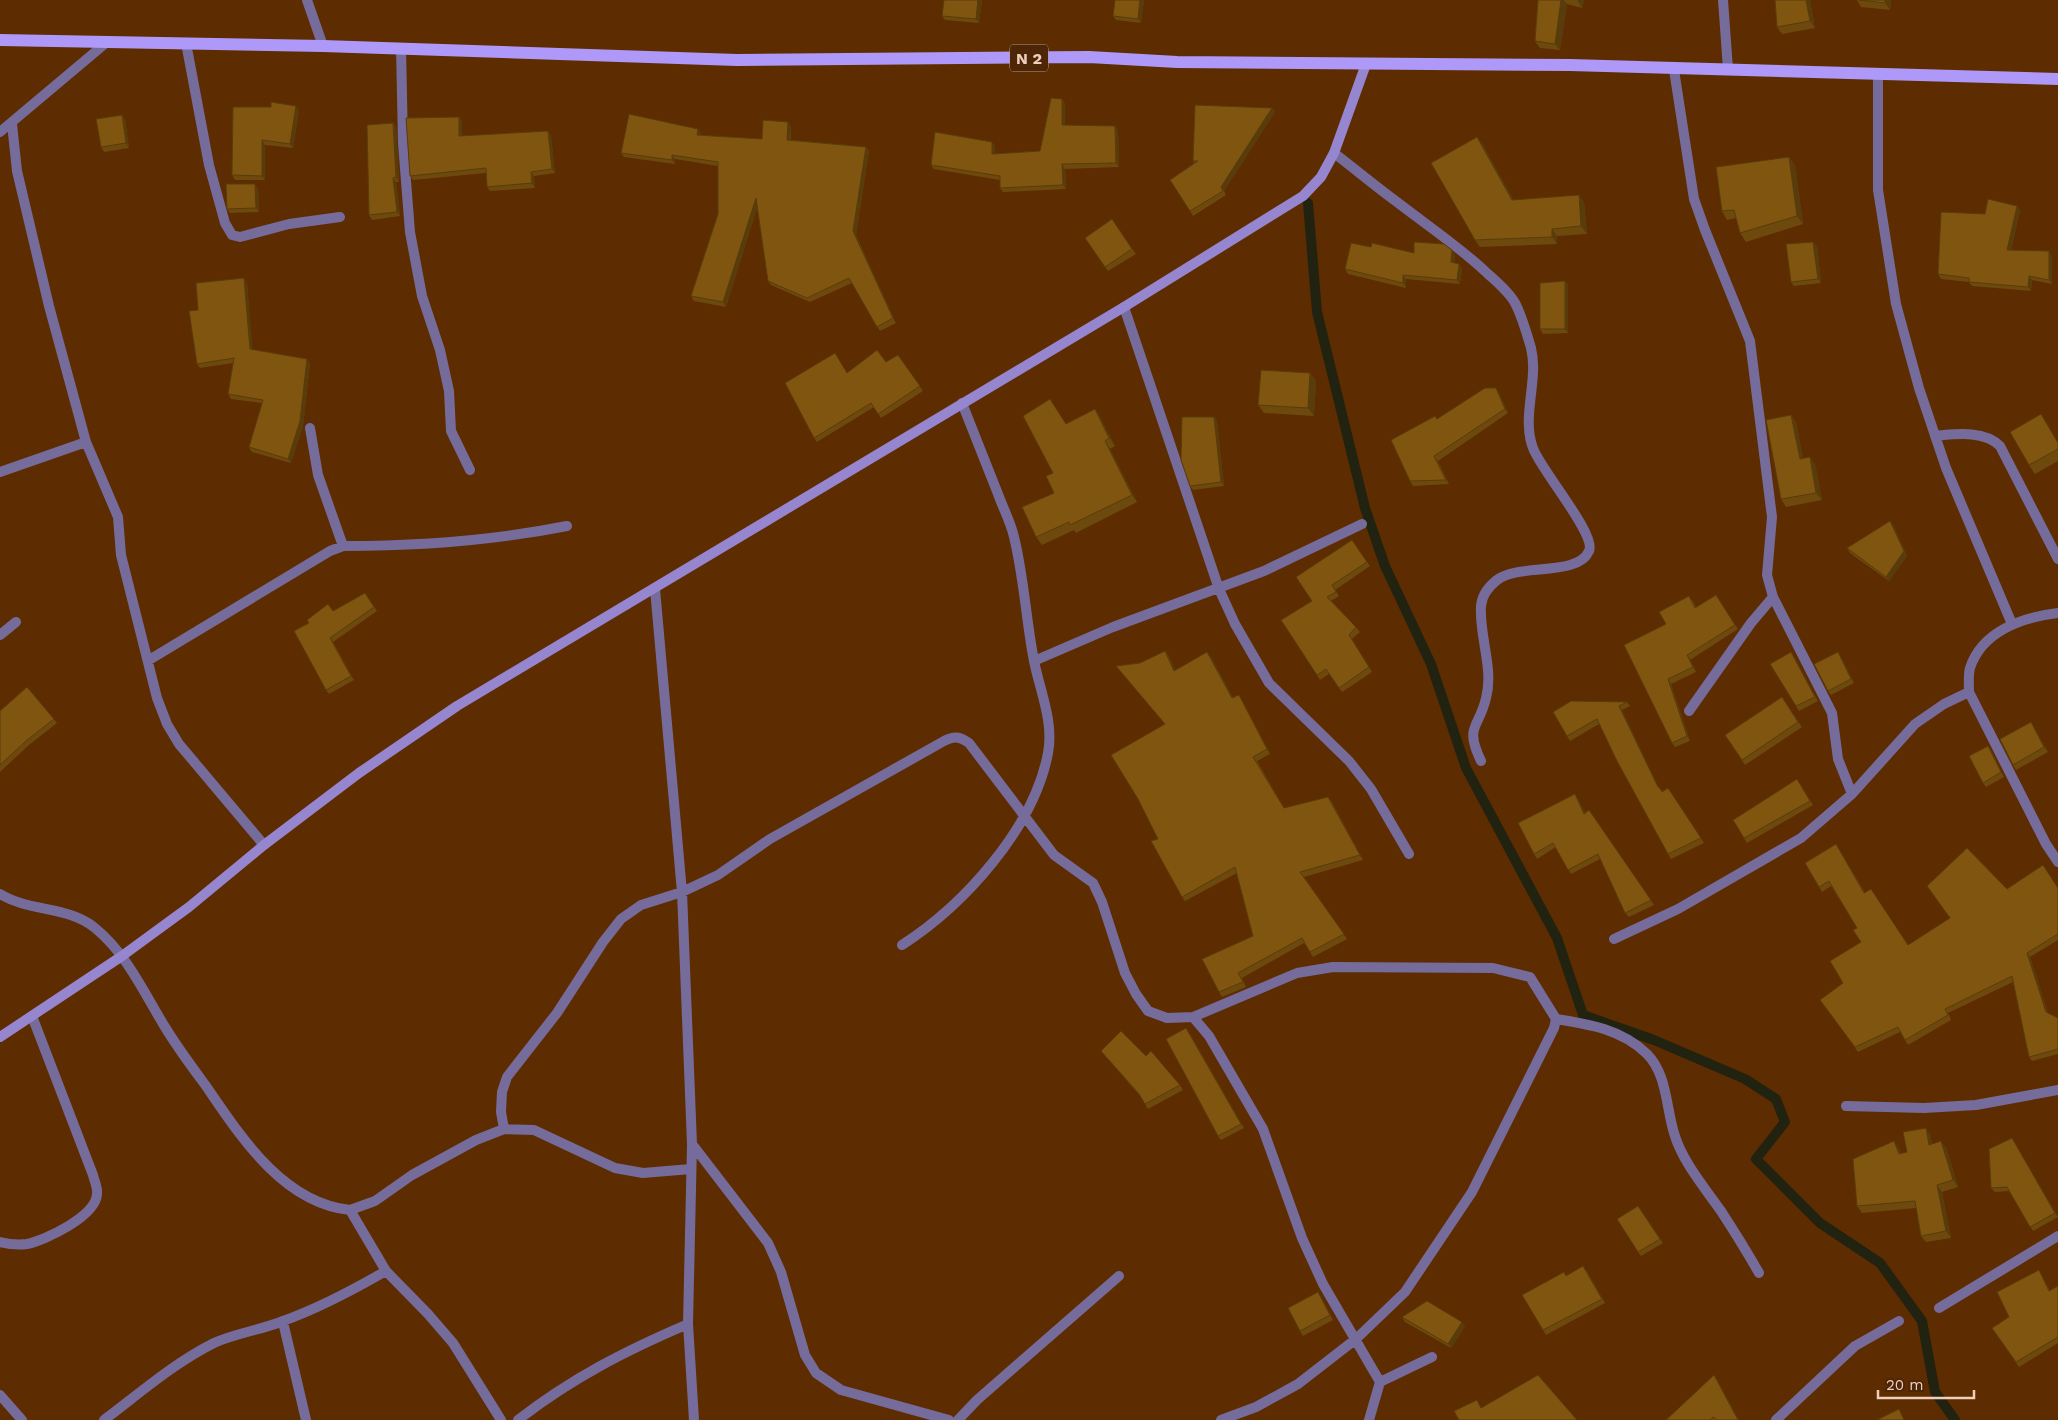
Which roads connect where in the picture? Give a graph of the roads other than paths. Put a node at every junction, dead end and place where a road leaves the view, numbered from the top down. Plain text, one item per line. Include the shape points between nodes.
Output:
1 (307, 0) edge
2 (1723, 0) edge
3 (0, 40) edge
4 (107, 42) junction
5 (186, 43) junction
6 (323, 46) junction
7 (401, 48) junction
8 (1366, 64) junction
9 (1728, 69) junction
10 (1674, 70) junction
11 (1878, 74) junction
12 (2058, 79) edge
13 (12, 124) junction
14 (0, 132) edge
15 (1334, 153) junction
16 (340, 217) dead end
17 (1124, 307) junction
18 (962, 403) junction
19 (310, 428) dead end
20 (1935, 436) junction
21 (86, 442) junction
22 (470, 470) dead end
23 (0, 472) edge
24 (1362, 524) dead end
25 (567, 526) dead end
26 (343, 546) junction
27 (2058, 559) edge
28 (655, 589) junction
29 (1219, 589) junction
30 (1773, 597) junction
31 (2058, 613) edge
32 (16, 622) dead end
33 (2012, 624) junction
34 (0, 634) edge
35 (148, 660) junction
36 (1034, 661) junction
37 (1969, 692) junction
38 (1689, 711) dead end
39 (1480, 762) dead end
40 (1852, 794) junction
41 (1023, 817) junction
42 (264, 845) junction
43 (1409, 854) dead end
44 (2058, 862) edge
45 (682, 892) junction
46 (0, 894) edge
47 (1614, 939) dead end
48 (902, 945) dead end
49 (122, 956) junction
50 (32, 1016) junction
51 (1193, 1017) junction
52 (1556, 1019) junction
53 (0, 1037) edge
54 (2058, 1090) edge
55 (1846, 1106) dead end
56 (504, 1129) junction
57 (692, 1144) junction
58 (691, 1169) junction
59 (350, 1210) junction
60 (2058, 1236) edge
61 (0, 1242) edge
62 (386, 1270) junction
63 (1760, 1273) dead end
64 (1119, 1276) dead end
65 (1939, 1308) dead end
66 (1899, 1321) dead end
67 (283, 1322) junction
68 (688, 1324) junction
69 (1356, 1339) junction
70 (1432, 1357) dead end
71 (1380, 1382) junction
72 (0, 1395) edge
73 (22, 1420) edge
74 (104, 1420) edge
75 (306, 1420) edge
76 (501, 1420) edge
77 (518, 1420) edge
78 (694, 1420) edge
79 (949, 1420) edge
80 (958, 1420) edge
81 (1221, 1420) edge
82 (1369, 1420) edge
83 (1776, 1420) edge

1 - 6 street
2 - 9 street
3 - 4 main road, N 2
4 - 5 main road, N 2
4 - 13 street
5 - 6 main road, N 2
5 - 16 street via 209,165 225,223 232,235 240,237 288,224
6 - 7 main road, N 2
7 - 8 main road, N 2 via 738,60 1089,57 1176,62
7 - 22 street via 402,143 414,257 449,391 451,431
8 - 10 main road, N 2 via 1570,65
8 - 15 street
9 - 10 main road, N 2
9 - 11 main road, N 2
10 - 30 street via 1694,199 1750,341 1772,517 1767,574
11 - 12 main road, N 2
11 - 20 street via 1879,200 1896,304 1918,388
13 - 14 street
13 - 21 street via 17,171 46,297
15 - 17 street via 1321,177 1303,196
15 - 39 street via 1465,252 1515,302 1532,351 1532,447 1546,474 1571,506 1590,542 1590,550 1584,559 1572,566 1499,578 1486,590 1481,605 1488,678 1486,698 1475,723 1472,743
17 - 18 street
17 - 29 street
18 - 28 street
18 - 36 street via 1014,536
19 - 26 street via 318,475
20 - 27 street via 1993,439 2000,446
20 - 33 street
21 - 23 street
21 - 35 street via 118,516 121,555
24 - 29 street
25 - 26 street via 448,544
26 - 35 street via 330,550
28 - 42 street via 457,706 358,773
28 - 45 street
29 - 36 street via 1113,627
29 - 43 street via 1239,632 1269,683 1349,761 1372,789
30 - 38 street
30 - 40 street via 1832,713 1838,759
31 - 33 street
32 - 34 street
33 - 37 street via 1977,650 1969,670
35 - 42 street via 157,698 179,744
36 - 41 street via 1049,724 1048,753 1039,783
37 - 40 street via 1915,724
37 - 44 street
40 - 47 street via 1801,838 1763,862 1678,909
41 - 45 street via 969,743 961,737 953,737 770,839 718,875
41 - 48 street via 966,894
41 - 51 street via 1054,855 1093,883 1125,973 1148,1011 1167,1018
42 - 49 street via 189,908
45 - 56 street via 641,905 622,919 604,942 557,1014 508,1077 502,1092
45 - 57 street
46 - 49 street via 28,907 82,920 94,927
49 - 50 street
49 - 59 street via 166,1029 259,1158 307,1196 330,1208
50 - 53 street
50 - 61 street via 93,1175 97,1194 93,1206 83,1217 45,1239 26,1244
51 - 52 street via 1297,974 1333,967 1456,967 1493,968 1530,977
51 - 69 street via 1214,1044 1263,1129 1299,1230 1323,1284
52 - 63 street via 1600,1026 1648,1054 1660,1076 1674,1133 1694,1172
52 - 69 street via 1526,1087 1472,1192 1405,1292
54 - 55 street via 1976,1105 1924,1108
56 - 58 street via 534,1130 615,1168 643,1173
56 - 59 street via 476,1140 412,1175 375,1201
57 - 58 street
57 - 79 street via 768,1243 781,1272 806,1355 816,1373 841,1390
58 - 68 street
59 - 62 street
60 - 65 street
62 - 67 street via 340,1297
62 - 76 street via 453,1343
64 - 80 street
66 - 83 street via 1855,1346
67 - 74 street via 216,1342 191,1356
67 - 75 street
68 - 77 street via 628,1349 580,1376
68 - 78 street
69 - 71 street
69 - 81 street via 1298,1384 1256,1407
70 - 71 street
71 - 82 street
72 - 73 street

